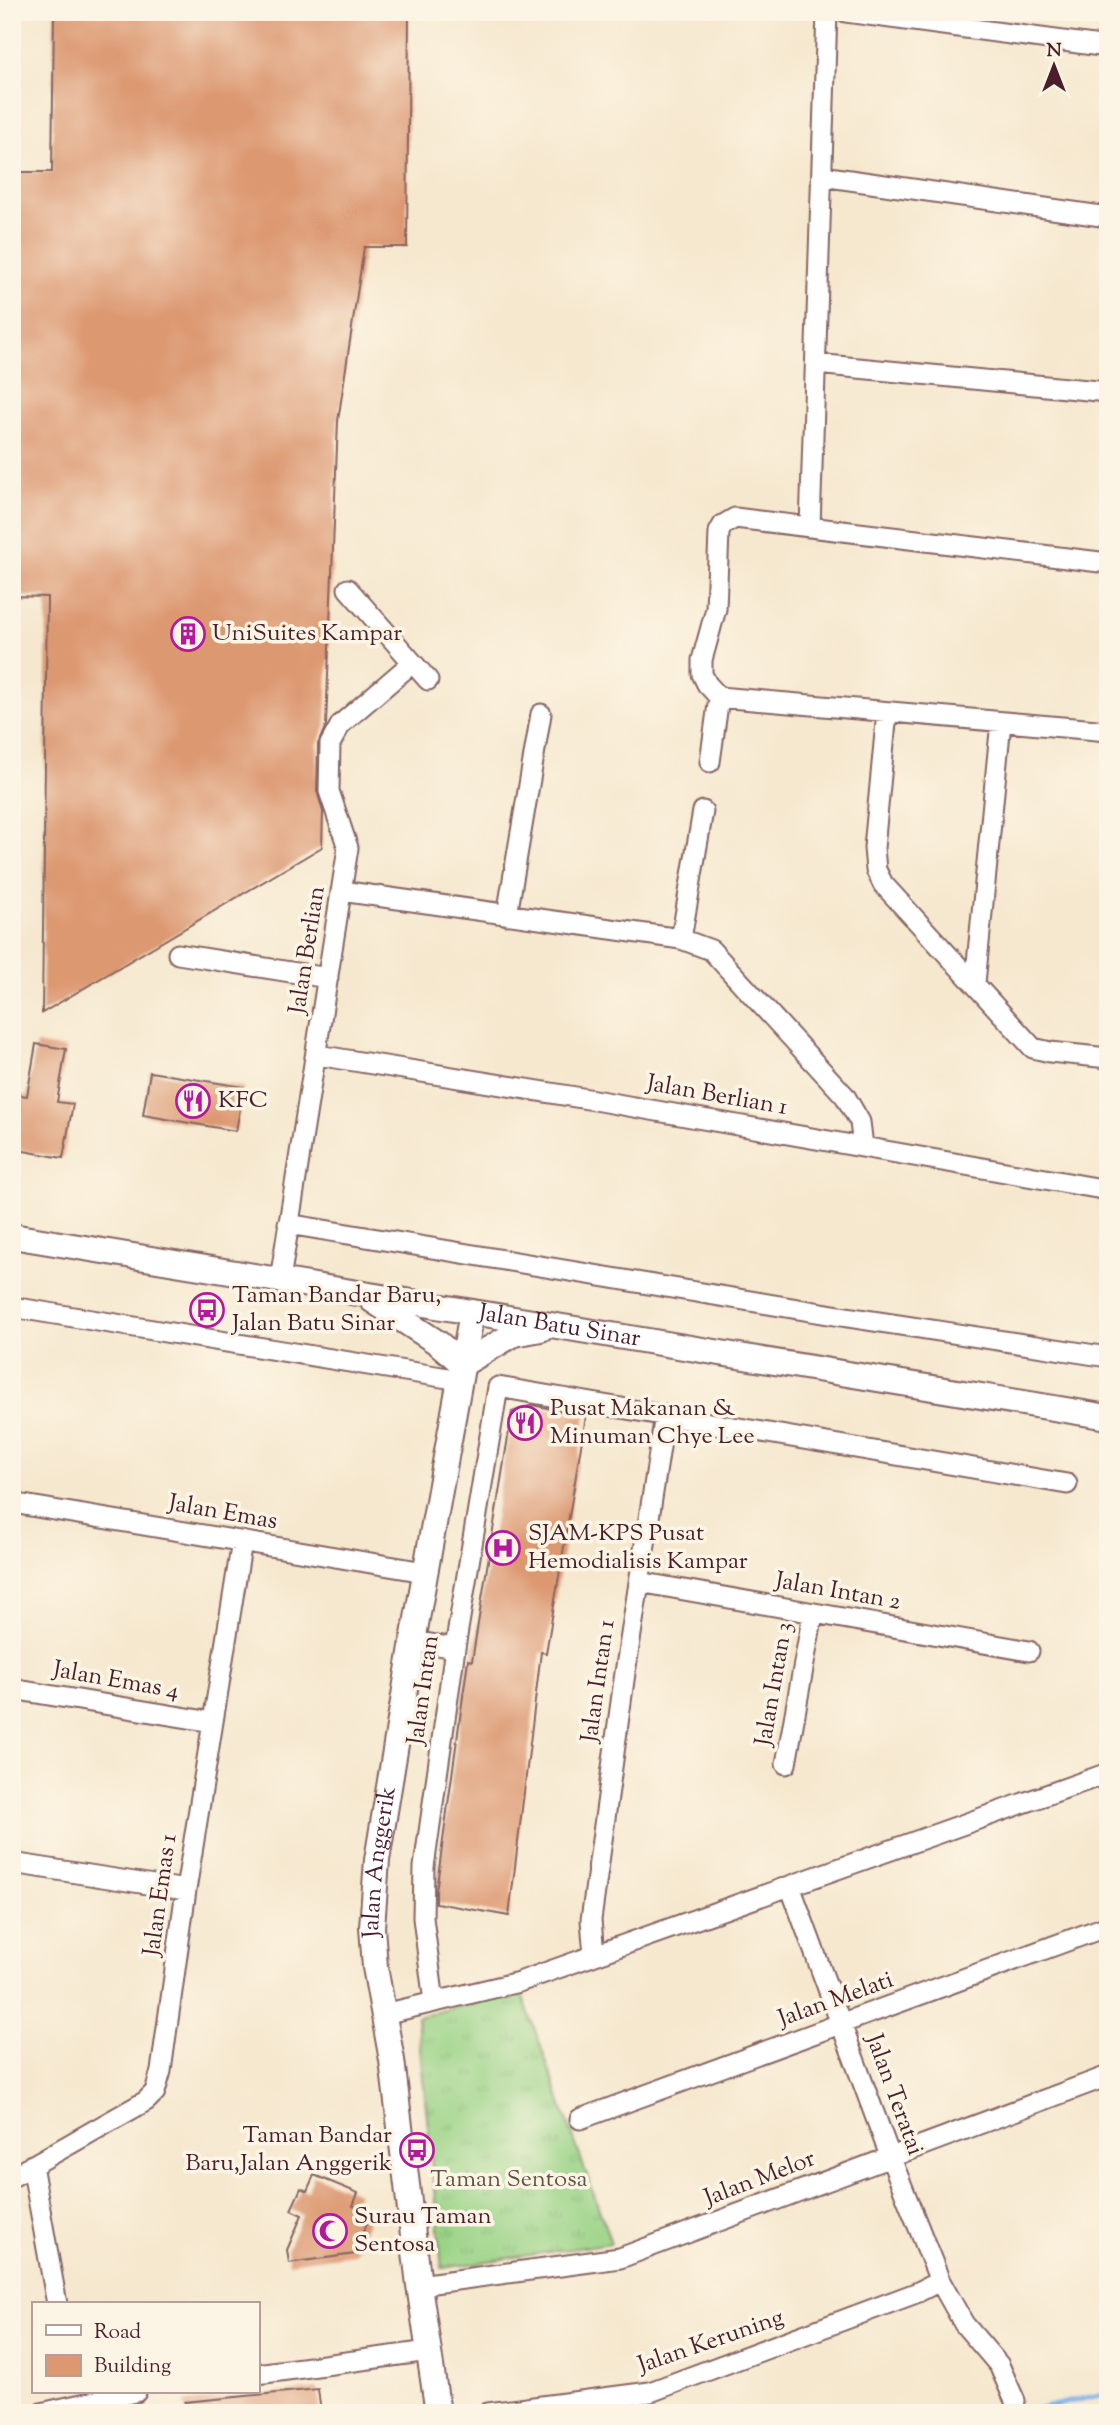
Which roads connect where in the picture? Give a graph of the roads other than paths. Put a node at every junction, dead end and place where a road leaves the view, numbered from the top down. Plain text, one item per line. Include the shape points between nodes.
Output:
1 (828, 12) edge
2 (846, 12) edge
3 (1108, 47) edge
4 (822, 176) junction
5 (1108, 217) edge
6 (816, 364) junction
7 (1108, 392) edge
8 (810, 527) junction
9 (1108, 563) edge
10 (348, 589) dead end
11 (412, 663) junction
12 (428, 680) dead end
13 (719, 696) junction
14 (887, 712) junction
15 (541, 714) dead end
16 (1001, 722) junction
17 (1108, 731) edge
18 (710, 762) dead end
19 (703, 811) dead end
20 (341, 891) junction
21 (507, 915) junction
22 (681, 939) junction
23 (178, 954) dead end
24 (328, 978) junction
25 (975, 983) junction
26 (317, 1055) junction
27 (1108, 1058) edge
28 (863, 1146) junction
29 (1108, 1189) edge
30 (288, 1224) junction
31 (12, 1236) edge
32 (280, 1280) junction
33 (363, 1294) junction
34 (12, 1307) edge
35 (472, 1312) junction
36 (555, 1326) junction
37 (1108, 1357) edge
38 (461, 1372) junction
39 (665, 1415) junction
40 (1108, 1417) edge
41 (1067, 1484) dead end
42 (12, 1503) edge
43 (242, 1541) junction
44 (425, 1572) junction
45 (639, 1582) junction
46 (813, 1613) junction
47 (413, 1641) junction
48 (454, 1648) junction
49 (1029, 1651) dead end
50 (12, 1689) edge
51 (212, 1722) junction
52 (786, 1764) dead end
53 (1108, 1773) edge
54 (12, 1863) edge
55 (790, 1886) junction
56 (186, 1890) junction
57 (1108, 1926) edge
58 (594, 1955) junction
59 (435, 2002) junction
60 (384, 2014) junction
61 (841, 2024) junction
62 (1108, 2076) edge
63 (580, 2119) dead end
64 (890, 2156) junction
65 (32, 2165) junction
66 (12, 2177) edge
67 (940, 2281) junction
68 (419, 2285) junction
69 (57, 2302) edge
70 (429, 2351) junction
71 (259, 2374) edge
72 (116, 2394) edge
73 (75, 2398) edge
74 (1015, 2401) dead end
75 (41, 2413) edge
76 (438, 2413) edge
77 (488, 2413) edge

1 - 4 street
2 - 3 street
4 - 5 street
4 - 6 street
6 - 7 street
6 - 8 street
8 - 9 street
8 - 13 street via 735,518 719,532 716,609 702,674
10 - 11 street
11 - 12 street
11 - 20 street, Jalan Berlian via 341,724 330,744 328,791 348,848
13 - 14 street
13 - 18 street
14 - 16 street
14 - 25 street via 874,848 876,870 883,884
15 - 21 street
16 - 17 street
16 - 25 street
19 - 22 street
20 - 21 street
20 - 24 street, Jalan Berlian
21 - 22 street
22 - 28 street via 711,950 845,1096 860,1122
23 - 24 street
24 - 26 street, Jalan Berlian
25 - 27 street via 1033,1048
26 - 28 street, Jalan Berlian 1
26 - 30 street, Jalan Berlian
28 - 29 street, Jalan Berlian 1
30 - 32 street, Jalan Berlian
30 - 37 street
31 - 32 street, Jalan Batu Sinar
32 - 33 street, Jalan Batu Sinar
33 - 35 street, Jalan Batu Sinar
33 - 38 street via 438,1343
34 - 38 street
35 - 36 street, Jalan Batu Sinar
35 - 38 street, Jalan Anggerik
36 - 38 street via 514,1334
36 - 40 street, Jalan Batu Sinar
38 - 44 street, Jalan Anggerik
39 - 41 street
39 - 45 street, Jalan Intan 1
39 - 48 street, Jalan Intan via 498,1387
42 - 43 street, Jalan Emas
43 - 44 street, Jalan Emas
43 - 51 street, Jalan Emas 1
44 - 47 street, Jalan Anggerik
45 - 46 street, Jalan Intan 2
45 - 58 street, Jalan Intan 1 via 591,1920
46 - 49 street, Jalan Intan 2
46 - 52 street, Jalan Intan 3
47 - 48 street
47 - 60 street, Jalan Anggerik via 377,1860 372,1927 374,1968
48 - 59 street, Jalan Intan via 424,1867 424,1918
50 - 51 street, Jalan Emas 4
51 - 56 street, Jalan Emas 1
53 - 55 street
54 - 56 street
55 - 58 street
55 - 61 street, Jalan Teratai
56 - 65 street, Jalan Emas 1 via 155,2092
57 - 61 street, Jalan Melati
58 - 59 street via 519,1982
59 - 60 street
60 - 68 street, Jalan Anggerik
61 - 63 street, Jalan Melati
61 - 64 street, Jalan Teratai
62 - 64 street, Jalan Melor
64 - 67 street, Jalan Teratai
64 - 68 street, Jalan Melor via 620,2258
65 - 66 street, Jalan Emas 1
65 - 69 street
67 - 74 street, Jalan Teratai via 964,2324 999,2365
67 - 77 street, Jalan Keruning via 916,2294 649,2392
68 - 70 street, Jalan Anggerik
70 - 71 street
70 - 76 street, Jalan Anggerik
72 - 73 street
73 - 75 street

